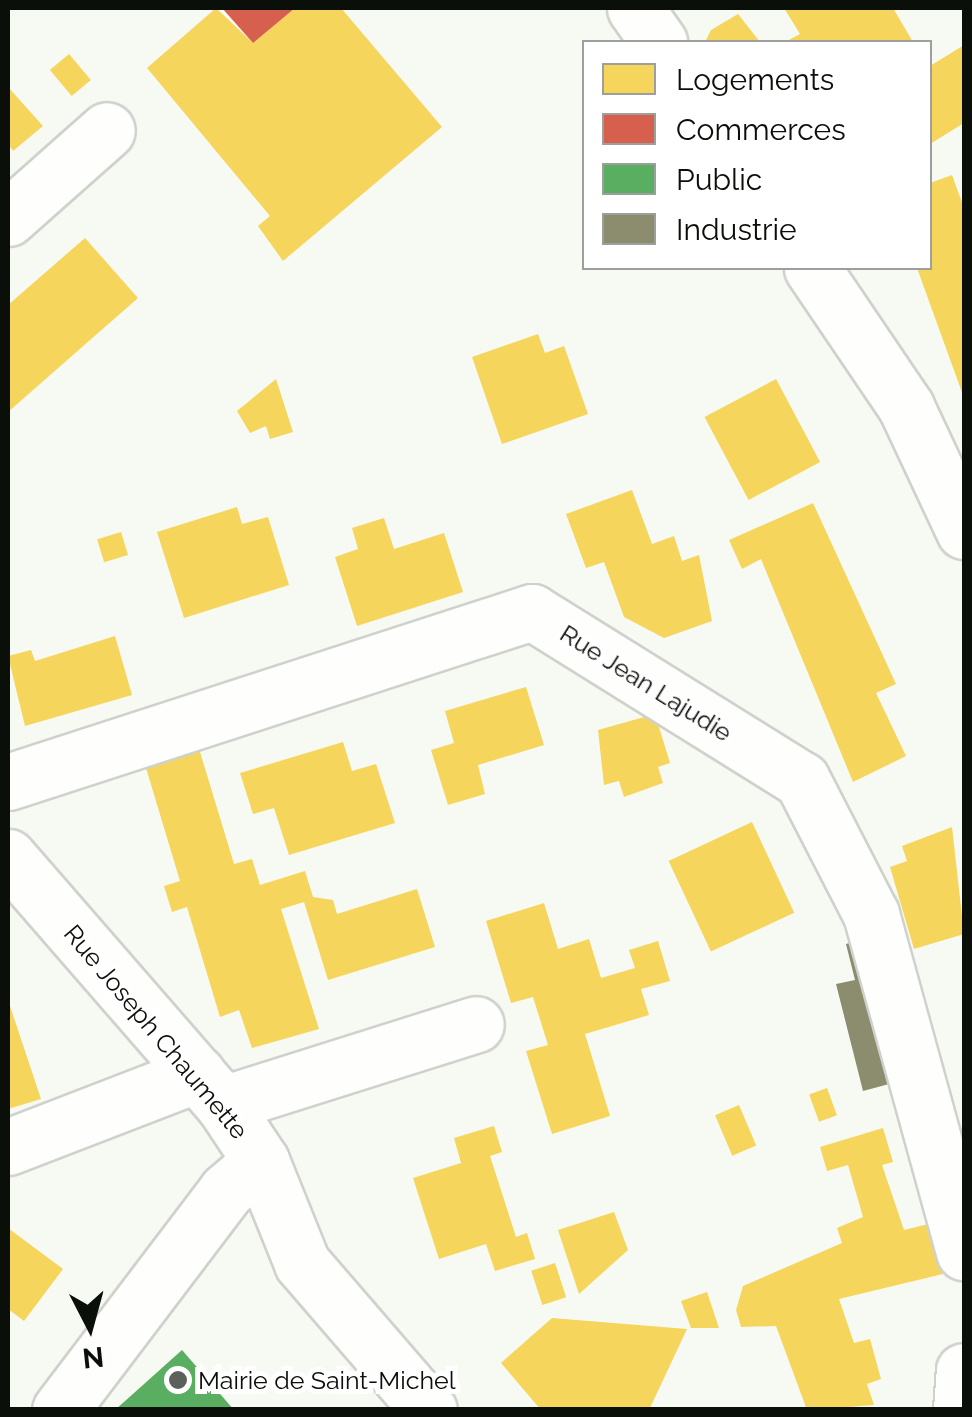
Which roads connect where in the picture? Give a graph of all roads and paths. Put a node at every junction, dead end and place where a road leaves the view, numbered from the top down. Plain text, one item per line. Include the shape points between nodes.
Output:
1 (634, 8) edge
2 (657, 40) edge
3 (107, 130) dead end
4 (8, 218) edge
5 (813, 270) edge
6 (964, 531) edge
7 (8, 782) edge
8 (8, 856) edge
9 (476, 1024) dead end
10 (210, 1089) junction
11 (8, 1147) edge
12 (261, 1160) junction
13 (964, 1252) edge
14 (964, 1370) edge
15 (60, 1410) edge
16 (429, 1410) edge
17 (961, 1410) edge

1 - 2 street
3 - 4 street
5 - 6 street via 906,407
7 - 13 street, Rue Jean Lajudie via 532,612 802,780 870,914
8 - 10 street, Rue Joseph Chaumette
9 - 10 street
10 - 11 street
10 - 12 street, Rue Joseph Chaumette
12 - 15 street via 226,1191
12 - 16 street, Rue Joseph Chaumette via 302,1263
14 - 17 street

